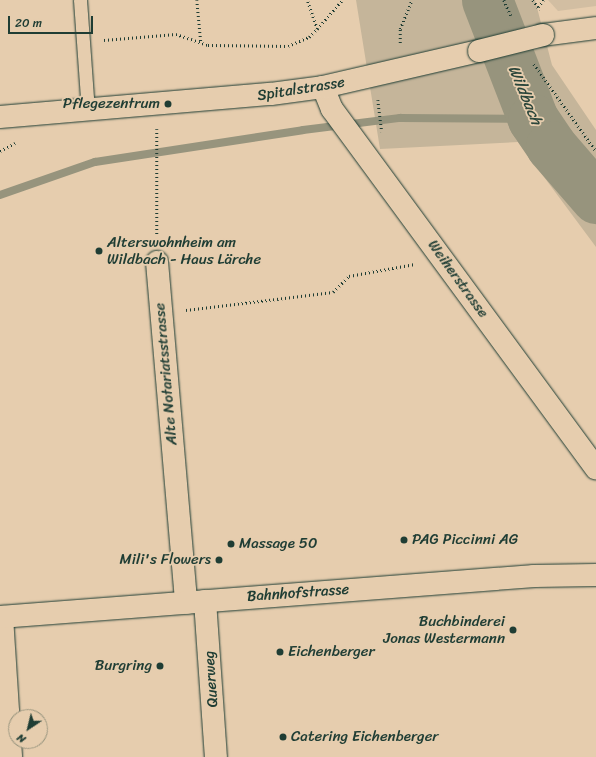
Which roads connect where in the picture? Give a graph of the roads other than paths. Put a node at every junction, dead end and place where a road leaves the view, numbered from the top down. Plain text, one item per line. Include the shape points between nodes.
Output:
1 (80, 0) edge
2 (596, 28) edge
3 (323, 87) junction
4 (88, 111) junction
5 (0, 117) edge
6 (157, 262) road end
7 (596, 469) edge
8 (596, 575) edge
9 (196, 602) junction
10 (1, 617) edge
11 (11, 757) edge
12 (216, 757) edge

1 - 4 lane
2 - 3 street, Spitalstrasse, bridge via 543,35
3 - 4 street, Spitalstrasse via 244,98
3 - 7 street, Weiherstrasse via 332,109
4 - 5 street, Spitalstrasse
6 - 9 street, Alte Notariatsstrasse
8 - 9 street, Bahnhofstrasse via 534,576
9 - 10 street, Bahnhofstrasse
9 - 12 street, Querweg
10 - 11 street

